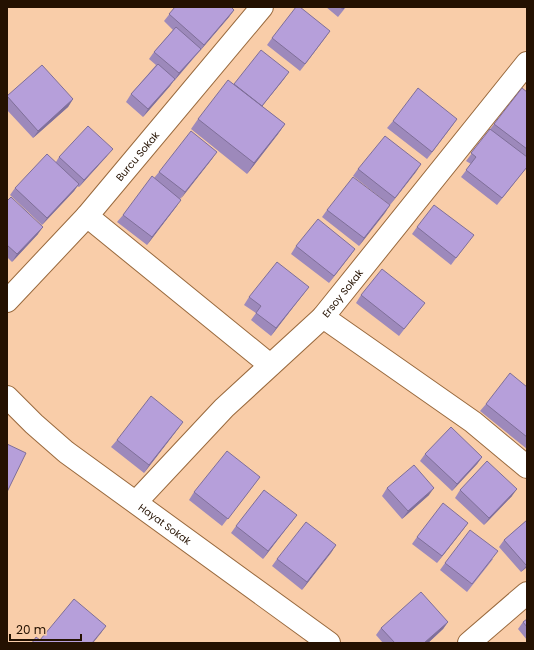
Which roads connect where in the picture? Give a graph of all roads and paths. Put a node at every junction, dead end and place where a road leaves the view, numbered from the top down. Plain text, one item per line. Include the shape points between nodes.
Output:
1 (262, 7) edge
2 (527, 63) edge
3 (87, 216) junction
4 (7, 301) edge
5 (323, 317) junction
6 (270, 365) junction
7 (7, 397) edge
8 (527, 467) edge
9 (136, 502) junction
10 (527, 594) edge
11 (329, 643) edge
12 (469, 643) edge

1 - 3 street, Burcu Sokak
2 - 5 street, Ersoy Sokak
3 - 4 street, Burcu Sokak
3 - 6 street
5 - 6 street, Ersoy Sokak
5 - 8 street via 473,422
6 - 9 street, Ersoy Sokak via 224,408
7 - 9 street, Hayat Sokak via 66,452
9 - 11 street, Hayat Sokak
10 - 12 street

